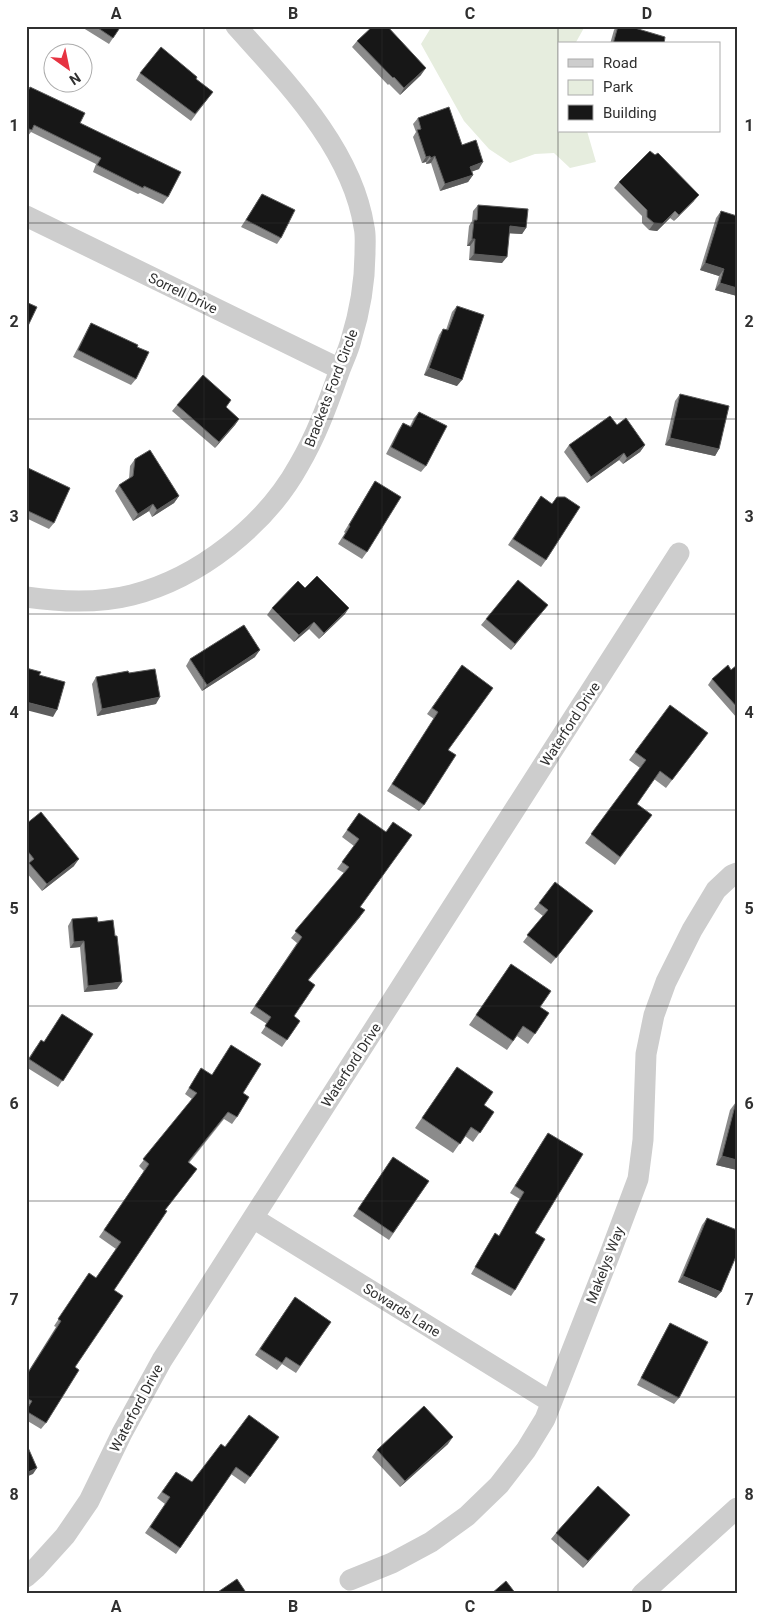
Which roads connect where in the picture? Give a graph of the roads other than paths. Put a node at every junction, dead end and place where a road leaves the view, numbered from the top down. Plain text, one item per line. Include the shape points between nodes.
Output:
1 (236, 26) edge
2 (26, 216) edge
3 (340, 369) junction
4 (679, 553) dead end
5 (26, 597) edge
6 (737, 873) edge
7 (253, 1218) junction
8 (551, 1402) junction
9 (737, 1508) edge
10 (26, 1577) edge
11 (350, 1580) dead end
12 (642, 1594) edge

1 - 3 street, Brackets Ford Circle via 327,137 346,170 356,198 365,228 365,269 351,342
2 - 3 street, Sorrell Drive
3 - 5 street, Brackets Ford Circle via 318,429 298,467 274,502 244,533 212,559 180,577 131,595 95,601
4 - 7 street, Waterford Drive
6 - 8 street, Makelys Way via 716,890 692,930 666,982 654,1015 646,1054 638,1179
7 - 8 street, Sowards Lane
7 - 10 street, Waterford Drive via 162,1360 89,1501 65,1536
8 - 11 street, Makelys Way via 545,1419 526,1450 499,1484 467,1516 392,1563
9 - 12 street

